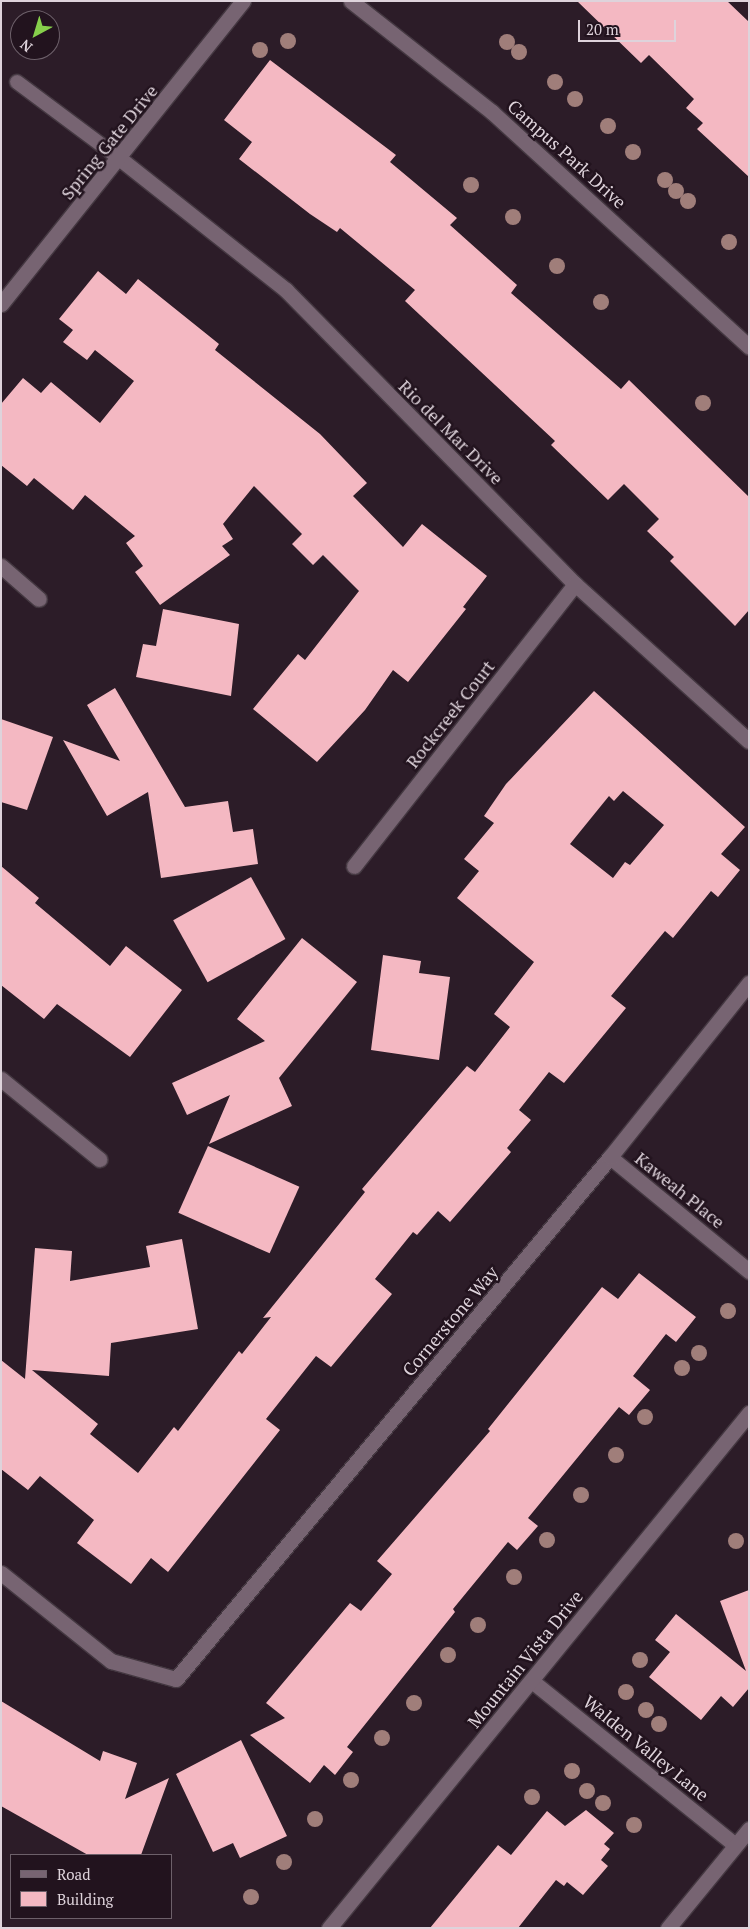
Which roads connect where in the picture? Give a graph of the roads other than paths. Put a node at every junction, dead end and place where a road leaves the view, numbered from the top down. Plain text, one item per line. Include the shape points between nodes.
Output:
1 (243, 1) edge
2 (351, 1) edge
3 (17, 82) dead end
4 (119, 158) junction
5 (1, 304) edge
6 (749, 347) edge
7 (1, 566) edge
8 (575, 584) junction
9 (39, 599) dead end
10 (749, 741) edge
11 (354, 866) dead end
12 (749, 983) edge
13 (1, 1078) edge
14 (610, 1158) junction
15 (99, 1159) dead end
16 (749, 1271) edge
17 (749, 1413) edge
18 (1, 1573) edge
19 (532, 1681) junction
20 (749, 1829) edge
21 (736, 1845) junction
22 (329, 1928) edge
23 (668, 1928) edge

1 - 4 street, Spring Gate Drive
2 - 6 street, Campus Park Drive via 499,118
3 - 4 lane
4 - 5 street, Spring Gate Drive
4 - 8 street, Rio del Mar Drive via 286,290
7 - 9 street
8 - 10 street, Rio del Mar Drive
8 - 11 street, Rockcreek Court
12 - 14 street, Cornerstone Way
13 - 15 street
14 - 16 street, Kaweah Place
14 - 18 street, Cornerstone Way via 176,1679 111,1661
17 - 19 street, Mountain Vista Drive
19 - 21 street, Walden Valley Lane
19 - 22 street, Mountain Vista Drive
20 - 21 street
21 - 23 street

